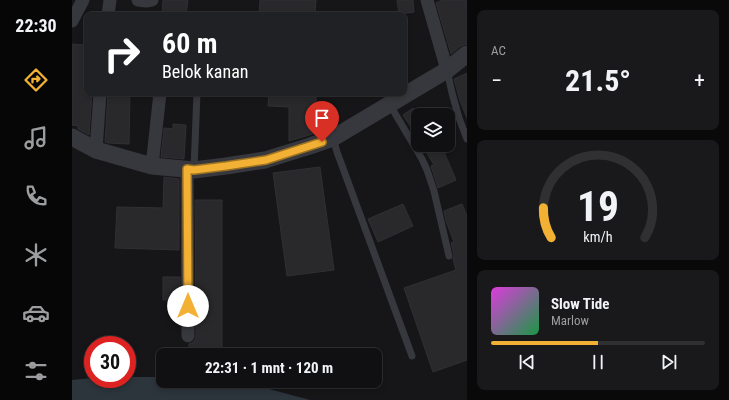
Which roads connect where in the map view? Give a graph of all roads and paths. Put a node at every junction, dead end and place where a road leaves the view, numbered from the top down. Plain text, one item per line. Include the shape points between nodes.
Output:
1 (83, 0) edge
2 (110, 0) edge
3 (138, 0) edge
4 (152, 0) edge
5 (427, 0) edge
6 (108, 12) edge
7 (72, 21) edge
8 (467, 54) edge
9 (446, 70) junction
10 (407, 94) edge
11 (100, 96) edge
12 (160, 96) edge
13 (197, 96) edge
14 (403, 96) edge
15 (390, 104) junction
16 (72, 137) edge
17 (333, 138) junction
18 (467, 139) edge
19 (96, 150) junction
20 (152, 166) junction
21 (190, 169) junction
22 (449, 256) dead end
23 (188, 336) dead end
24 (412, 356) dead end

1 - 7 street
2 - 6 street
3 - 4 street
5 - 9 street
8 - 9 street
9 - 10 street
9 - 18 lane
11 - 19 street
12 - 20 street
13 - 21 lane
14 - 15 street
15 - 17 street
15 - 22 lane via 427,170
16 - 19 street
17 - 21 street via 266,160
17 - 24 lane
19 - 20 street
20 - 21 street
21 - 23 street

